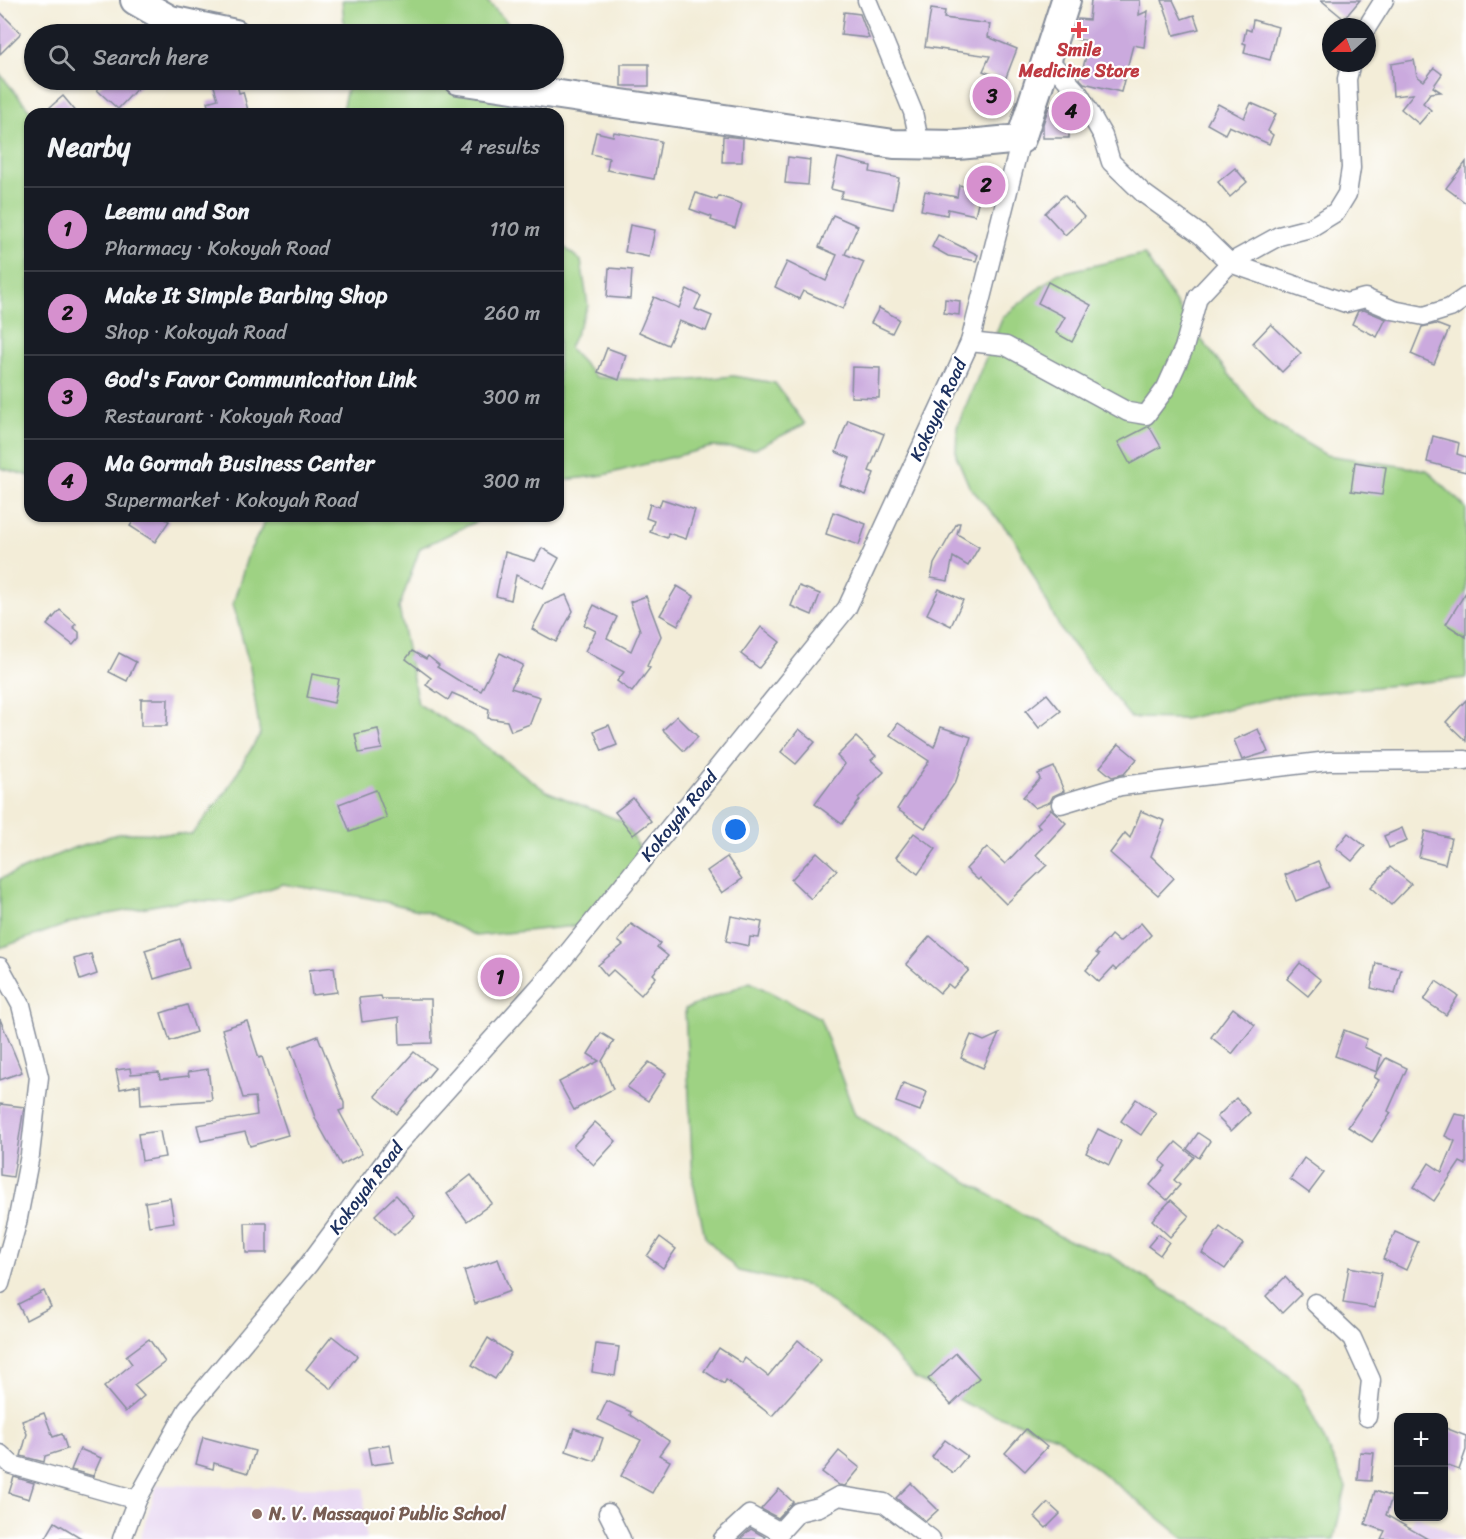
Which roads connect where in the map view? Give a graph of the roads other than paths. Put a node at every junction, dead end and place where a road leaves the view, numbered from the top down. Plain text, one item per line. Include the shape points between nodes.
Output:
1 (135, 0) edge
2 (867, 0) edge
3 (1066, 0) edge
4 (1384, 0) edge
5 (1373, 18) edge
6 (189, 24) edge
7 (1047, 58) junction
8 (1349, 72) edge
9 (526, 90) edge
10 (1021, 139) junction
11 (920, 145) junction
12 (1230, 263) junction
13 (1466, 297) edge
14 (970, 342) junction
15 (1466, 760) edge
16 (1061, 804) dead end
17 (0, 967) edge
18 (0, 1284) edge
19 (1316, 1303) dead end
20 (1367, 1417) dead end
21 (0, 1454) edge
22 (137, 1500) junction
23 (608, 1513) dead end
24 (122, 1539) edge
25 (621, 1539) edge
26 (723, 1539) edge
27 (931, 1539) edge

1 - 6 main road via 170,20
2 - 11 street via 913,112
3 - 7 main road, Kokoyah Road
4 - 5 street
7 - 10 main road, Kokoyah Road
7 - 12 street via 1079,94 1103,136 1112,162 1143,193 1201,235
8 - 12 street via 1351,168 1347,194 1336,212 1310,228 1279,236
9 - 11 main road
10 - 11 main road
10 - 14 street, Kokoyah Road
12 - 13 street via 1346,303 1365,298 1393,310 1424,316 1450,308
12 - 14 street via 1198,297 1184,348 1166,388 1146,415 1128,412 1006,346
14 - 22 street, Kokoyah Road via 848,608 550,975 397,1145 309,1264 187,1410
15 - 16 street via 1328,761 1120,786
17 - 18 street via 21,1005 39,1077 30,1155
19 - 20 street via 1352,1338 1371,1380
21 - 22 street via 12,1465
22 - 24 street, Kokoyah Road
23 - 25 street
26 - 27 street via 749,1515 780,1532 798,1512 839,1496 884,1503

